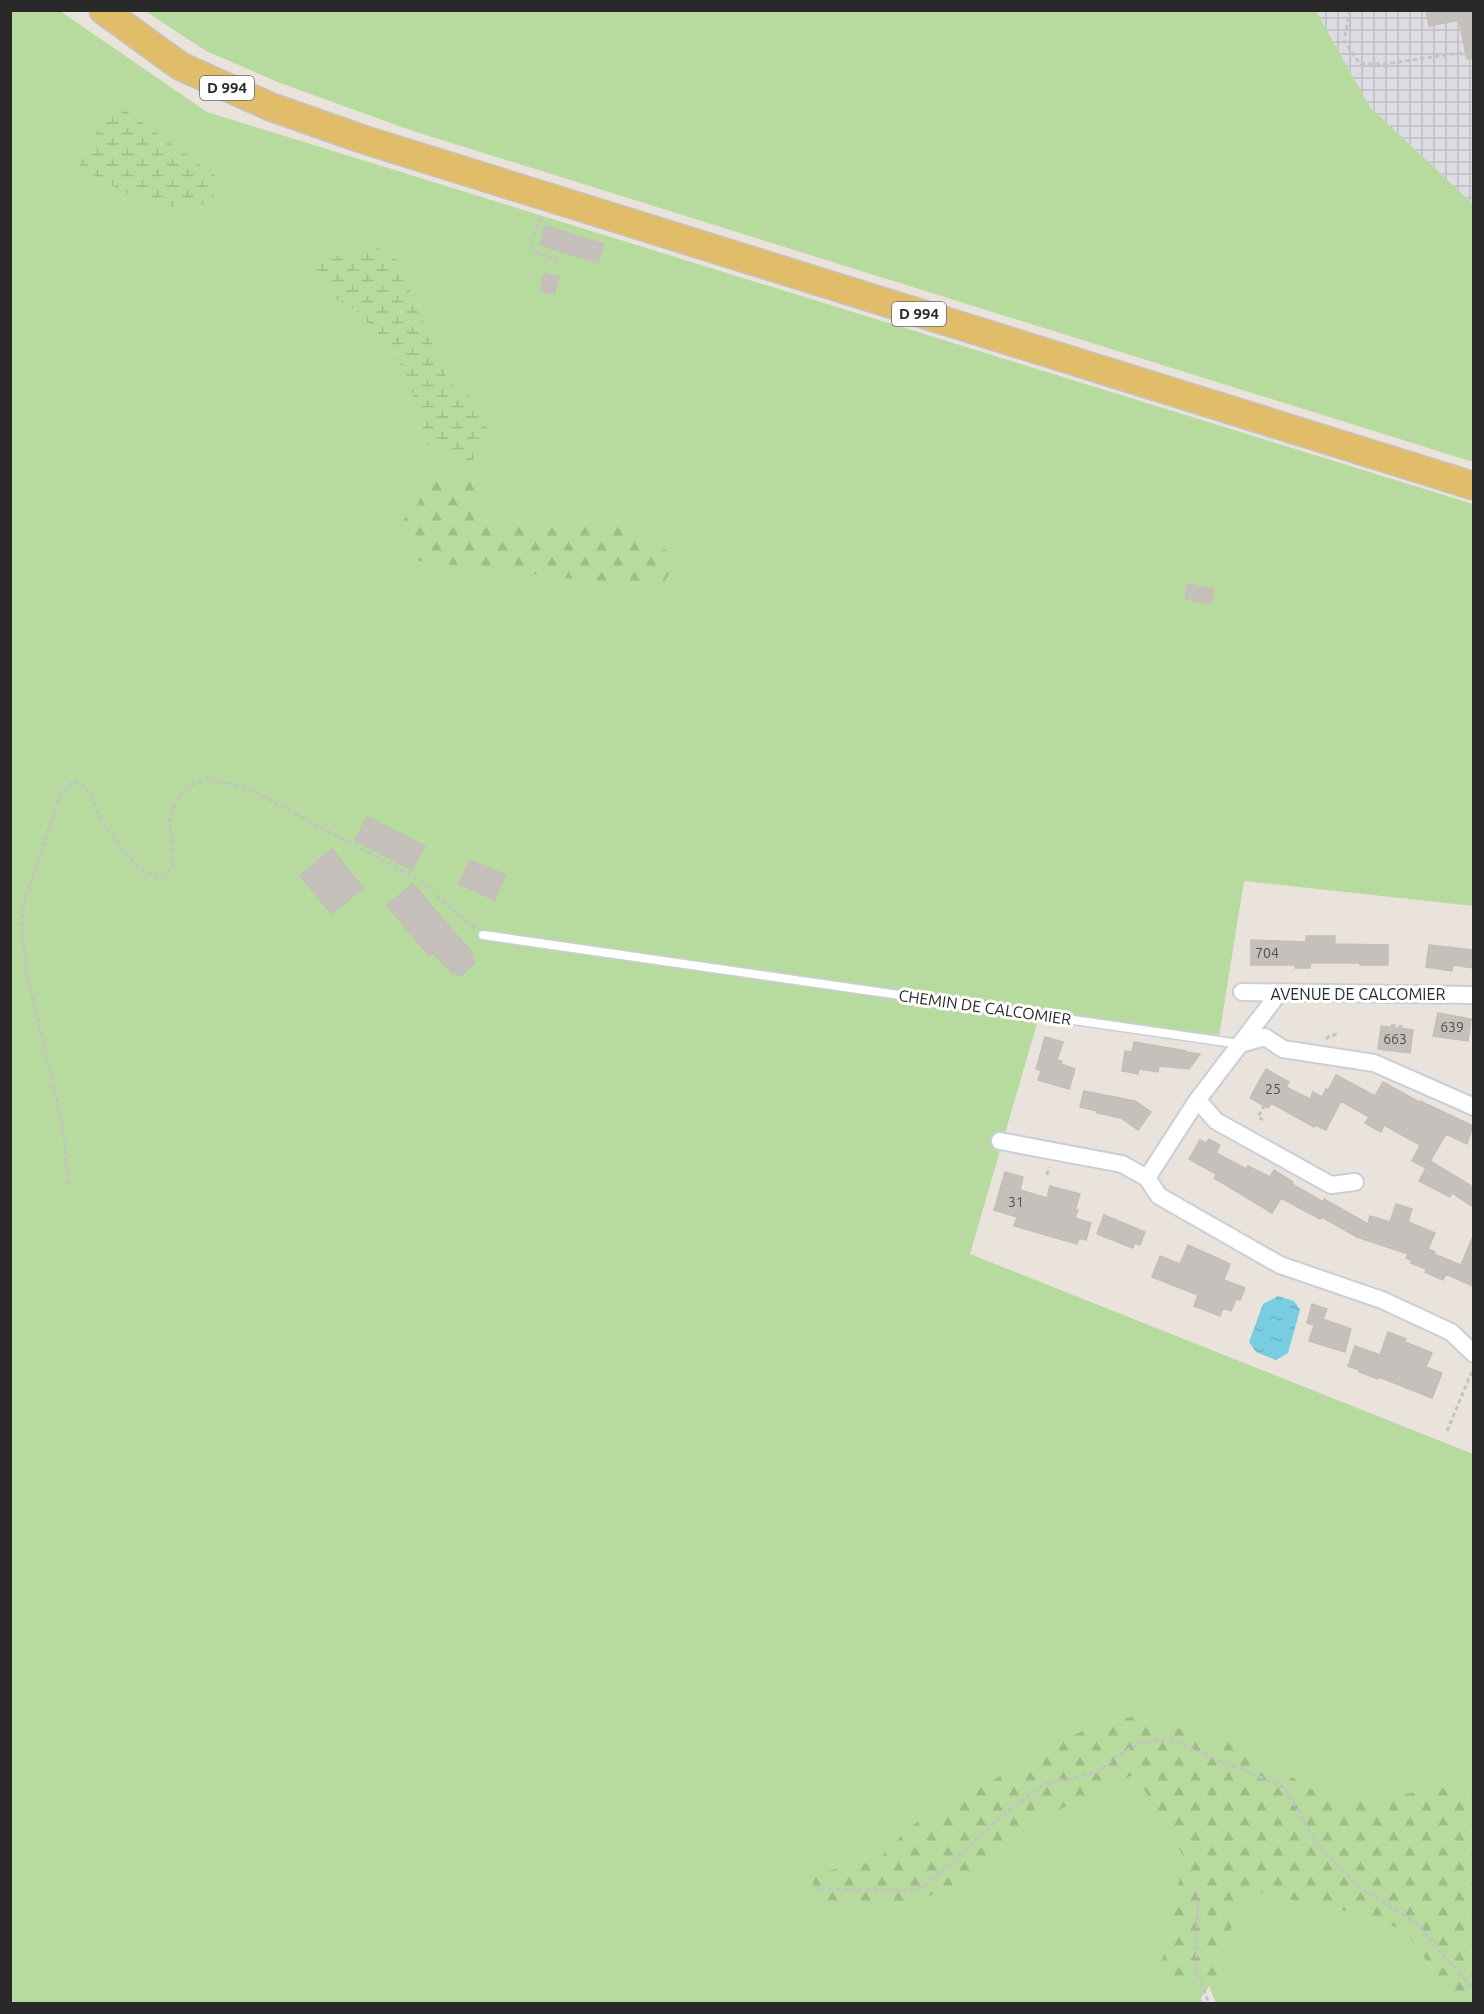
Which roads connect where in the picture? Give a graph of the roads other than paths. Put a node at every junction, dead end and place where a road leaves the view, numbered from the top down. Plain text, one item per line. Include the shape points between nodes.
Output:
1 (103, 10) edge
2 (1473, 486) edge
3 (483, 935) road end
4 (1242, 992) dead end
5 (1279, 993) junction
6 (1473, 995) edge
7 (1240, 1044) junction
8 (1196, 1102) junction
9 (1473, 1107) edge
10 (1000, 1141) dead end
11 (1147, 1178) junction
12 (1355, 1182) dead end
13 (1473, 1354) edge

1 - 2 main road, D 994 via 180,66 271,107 365,140
3 - 7 lane, CHEMIN DE CALCOMIER
4 - 5 street, AVENUE DE CALCOMIER
5 - 6 street, AVENUE DE CALCOMIER
5 - 7 street
7 - 8 street
7 - 9 street, CHEMIN DE CALCOMIER via 1265,1037 1283,1049 1374,1063
8 - 11 street
8 - 12 street via 1216,1120 1331,1185
10 - 11 street via 1122,1164
11 - 13 street via 1159,1196 1280,1265 1382,1300 1451,1332

